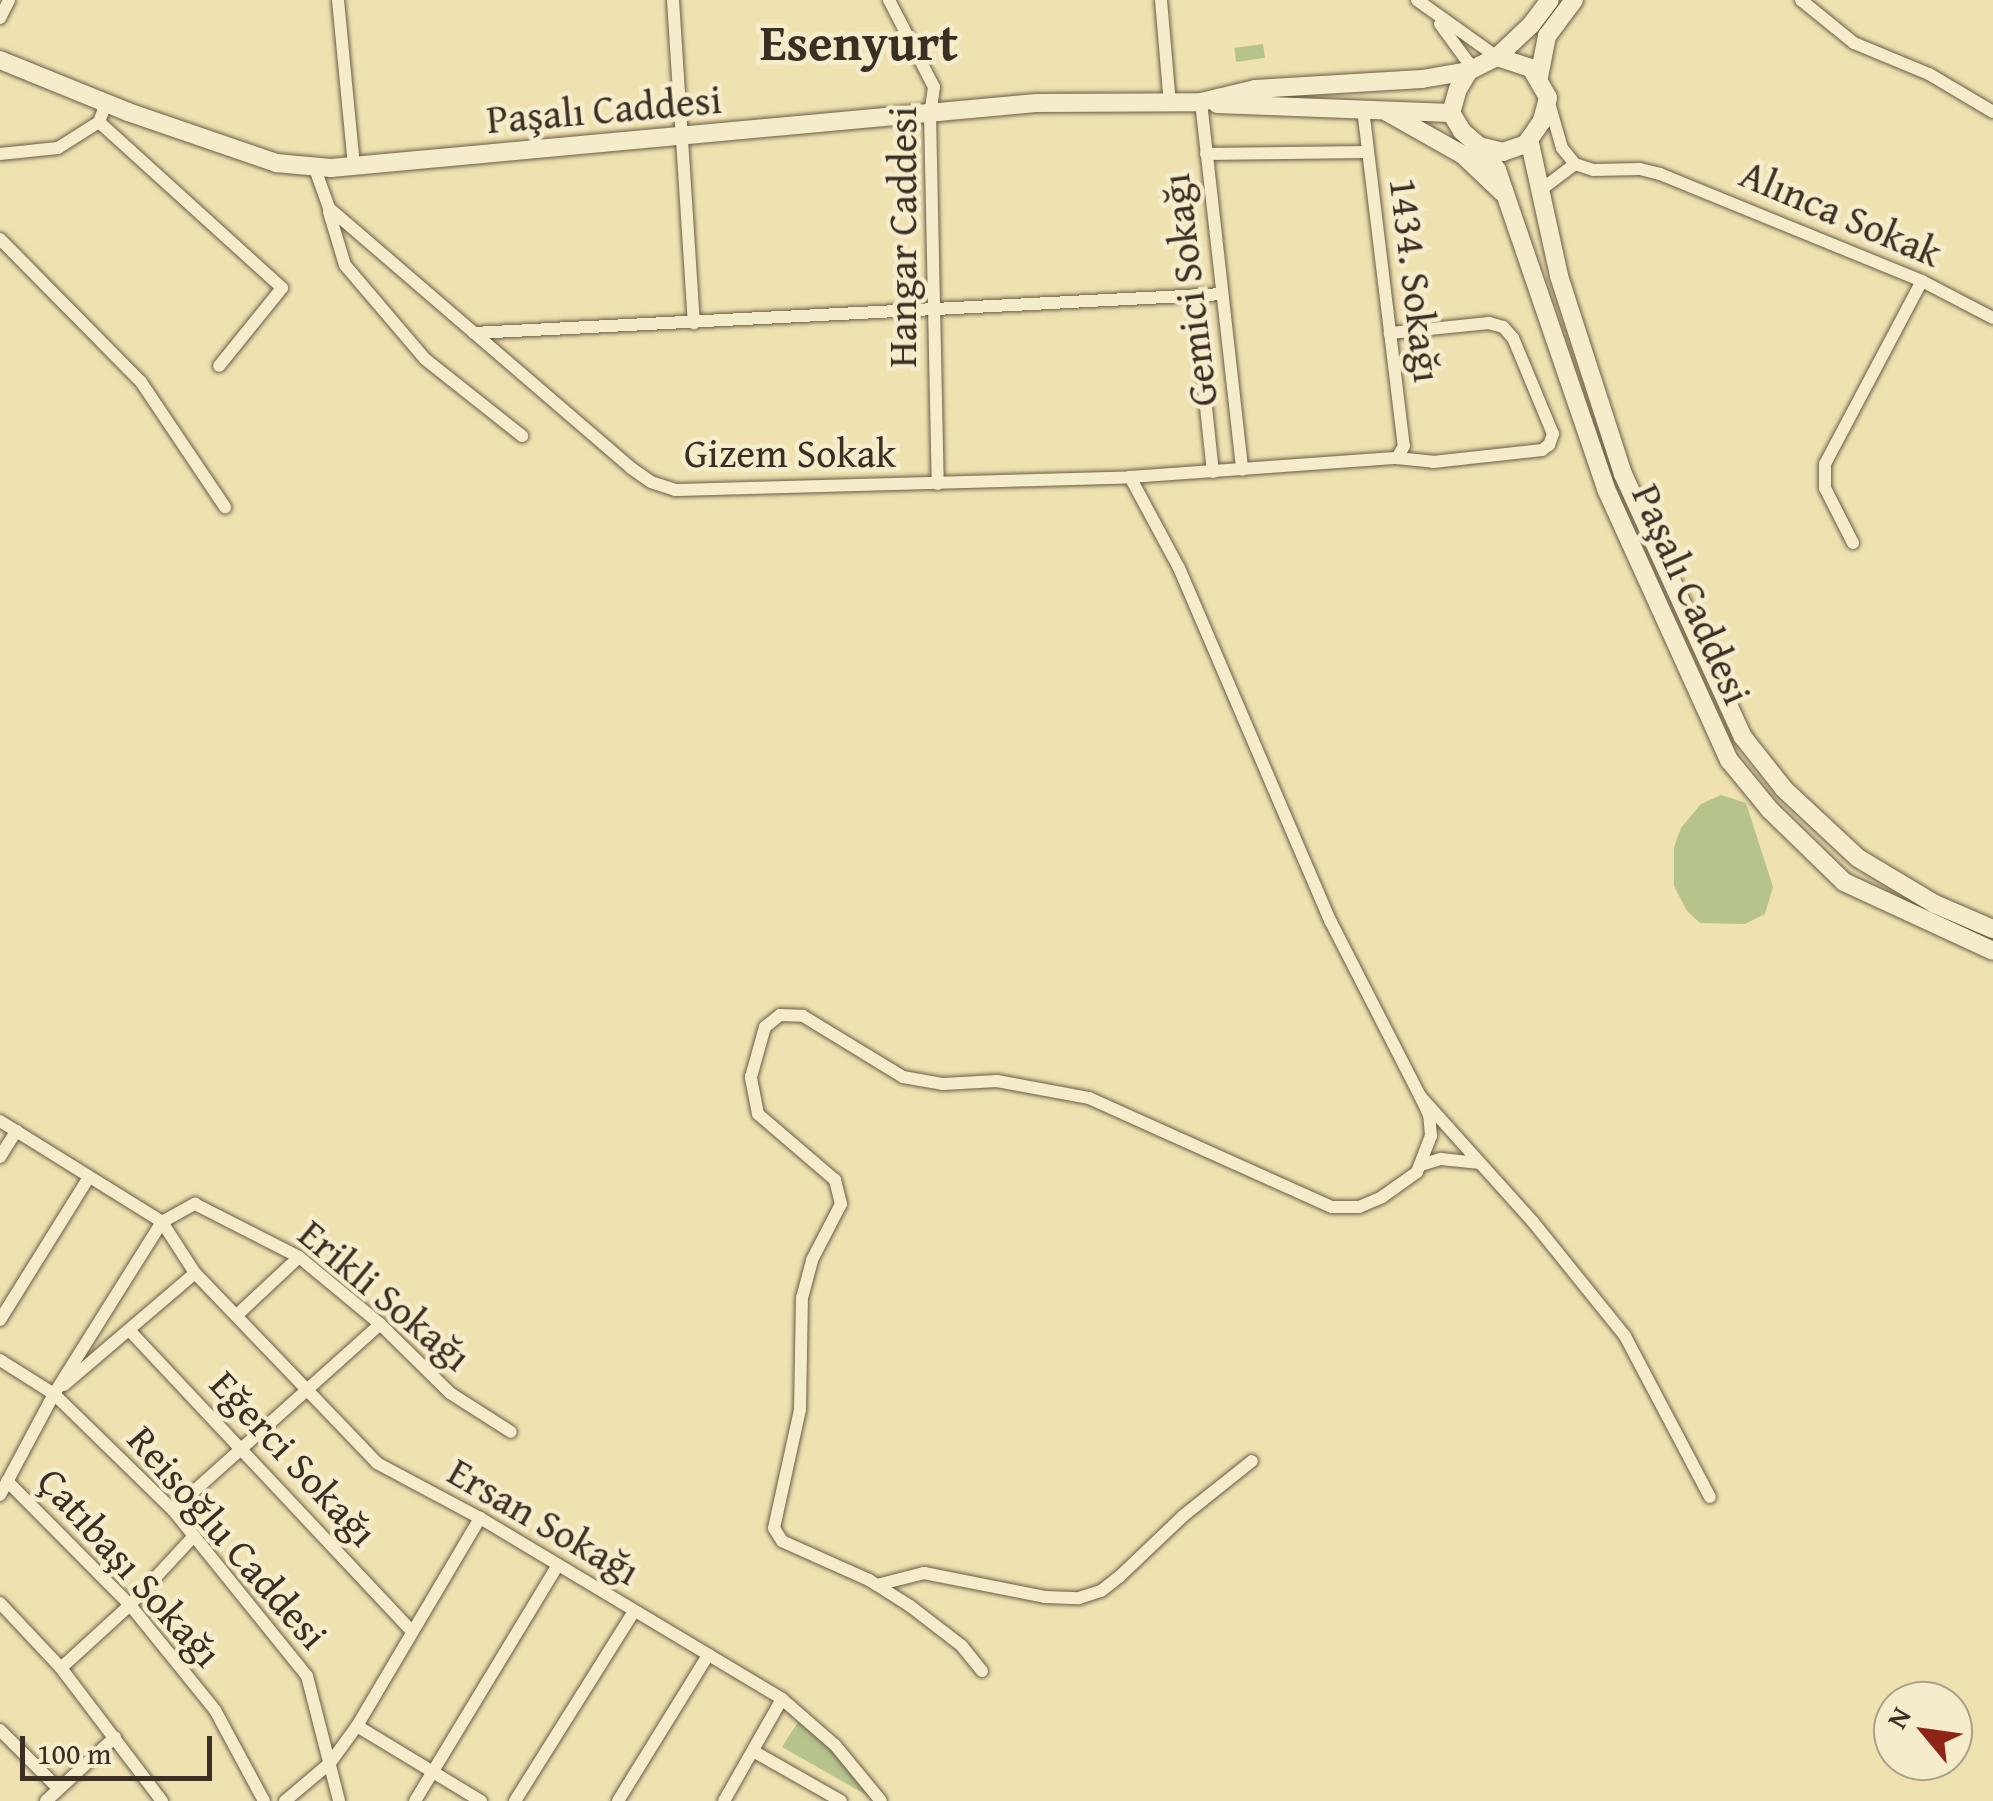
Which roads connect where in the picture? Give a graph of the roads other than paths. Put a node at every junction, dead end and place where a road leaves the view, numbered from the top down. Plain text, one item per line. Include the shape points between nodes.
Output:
1 (9, 0) edge
2 (338, 0) edge
3 (673, 0) edge
4 (889, 0) edge
5 (1161, 0) edge
6 (1417, 0) edge
7 (1550, 0) edge
8 (1574, 0) edge
9 (1801, 0) edge
10 (1432, 14) junction
11 (0, 18) edge
12 (1498, 57) junction
13 (0, 60) edge
14 (1471, 70) junction
15 (1539, 77) junction
16 (1548, 98) junction
17 (1201, 102) junction
18 (106, 103) junction
19 (1170, 105) junction
20 (1371, 109) junction
21 (1993, 112) edge
22 (1451, 113) junction
23 (930, 114) junction
24 (99, 122) junction
25 (684, 136) junction
26 (1529, 139) junction
27 (1479, 146) junction
28 (1366, 152) junction
29 (0, 154) edge
30 (1206, 154) junction
31 (1575, 164) junction
32 (314, 166) junction
33 (354, 166) junction
34 (1538, 192) junction
35 (1506, 195) junction
36 (328, 208) junction
37 (0, 239) edge
38 (1922, 280) junction
39 (1222, 294) junction
40 (1194, 295) junction
41 (934, 312) junction
42 (1993, 318) edge
43 (694, 323) junction
44 (1390, 333) junction
45 (474, 334) junction
46 (219, 366) dead end
47 (522, 436) dead end
48 (1397, 458) junction
49 (1242, 470) junction
50 (1213, 472) junction
51 (1130, 477) junction
52 (938, 484) junction
53 (225, 507) dead end
54 (1853, 544) dead end
55 (1993, 930) edge
56 (1993, 951) edge
57 (1420, 1096) junction
58 (0, 1121) edge
59 (16, 1131) junction
60 (0, 1157) edge
61 (1481, 1164) junction
62 (1421, 1165) junction
63 (89, 1177) junction
64 (162, 1222) junction
65 (299, 1257) junction
66 (195, 1273) junction
67 (238, 1314) junction
68 (0, 1320) edge
69 (380, 1324) junction
70 (128, 1330) junction
71 (0, 1360) edge
72 (308, 1388) junction
73 (54, 1394) junction
74 (511, 1432) dead end
75 (241, 1449) junction
76 (1252, 1461) dead end
77 (8, 1481) junction
78 (0, 1494) edge
79 (1710, 1497) dead end
80 (172, 1510) junction
81 (480, 1518) junction
82 (194, 1536) junction
83 (558, 1565) junction
84 (877, 1585) junction
85 (0, 1603) edge
86 (130, 1605) junction
87 (634, 1610) junction
88 (412, 1630) junction
89 (708, 1655) junction
90 (61, 1668) junction
91 (982, 1672) dead end
92 (782, 1700) junction
93 (357, 1726) junction
94 (0, 1730) edge
95 (115, 1737) junction
96 (753, 1751) junction
97 (330, 1763) junction
98 (434, 1773) junction
99 (59, 1789) junction
100 (46, 1801) edge
101 (162, 1801) edge
102 (264, 1801) edge
103 (286, 1801) edge
104 (339, 1801) edge
105 (415, 1801) edge
106 (481, 1801) edge
107 (515, 1801) edge
108 (618, 1801) edge
109 (724, 1801) edge
110 (842, 1801) edge
111 (881, 1801) edge

1 - 11 street
2 - 33 street
3 - 25 street
4 - 23 street, Hangar Caddesi via 934,87
5 - 19 street
6 - 10 street
7 - 12 street
8 - 15 street via 1547,36
9 - 21 street via 1854,43 1929,74
10 - 12 street
10 - 14 street
12 - 14 street
12 - 15 street
13 - 18 street, Paşalı Caddesi
14 - 17 street, Paşalı Caddesi via 1254,89
14 - 22 street
15 - 16 street
16 - 26 street
16 - 31 street via 1562,148
17 - 19 street, Paşalı Caddesi
17 - 20 street
17 - 30 street, Gemici Sokağı
18 - 24 street
18 - 32 street, Paşalı Caddesi via 276,163
19 - 23 street, Paşalı Caddesi via 1036,103
20 - 22 street
20 - 28 street, 1434. Sokağı
20 - 35 street via 1463,155
22 - 27 street
23 - 25 street, Paşalı Caddesi
23 - 41 street, Hangar Caddesi
24 - 29 street via 58,148
24 - 46 street via 282,288
25 - 33 street, Paşalı Caddesi
25 - 43 street
26 - 27 street via 1503,152
26 - 34 street, Paşalı Caddesi
27 - 35 street, Paşalı Caddesi
28 - 30 street
28 - 44 street, 1434. Sokağı
30 - 39 street, Gemici Sokağı
31 - 34 street
31 - 38 street, Alınca Sokak via 1660,174
32 - 33 street, Paşalı Caddesi
32 - 36 street
34 - 55 street, Paşalı Caddesi via 1623,474 1743,737 1784,789 1858,858
35 - 56 street, Paşalı Caddesi via 1606,490 1729,760 1844,882
36 - 45 street, Gizem Sokak
36 - 47 street via 345,266 425,359
37 - 53 street via 141,382
38 - 42 street, Alınca Sokak
38 - 54 street via 1825,464 1826,488
39 - 40 street
39 - 49 street, Gemici Sokağı
40 - 41 street
40 - 50 street
41 - 43 street
41 - 52 street, Hangar Caddesi
43 - 45 street
44 - 48 street, 1434. Sokağı via 1404,446
44 - 48 street, Gizem Sokak via 1503,327 1552,434 1542,450 1432,462
45 - 52 street, Gizem Sokak via 651,482 675,490
48 - 49 street, Gizem Sokak
49 - 50 street, Gizem Sokak
50 - 51 street, Gizem Sokak
51 - 52 street, Gizem Sokak
51 - 57 street via 1179,568 1331,922
57 - 61 street
57 - 62 street via 1431,1136
58 - 59 street
59 - 60 street
59 - 63 street
61 - 62 street via 1440,1159
61 - 79 street via 1625,1336
62 - 84 street via 1382,1198 1332,1208 1088,1098 996,1081 943,1084 903,1077 802,1016 772,1020 756,1052 752,1099 768,1127 835,1180 840,1204 802,1298 800,1410 774,1528 782,1541
63 - 64 street
63 - 68 street
64 - 65 street, Erikli Sokağı via 195,1204
64 - 66 street, Ersan Sokağı
64 - 73 street
65 - 67 street
65 - 69 street, Erikli Sokağı
66 - 67 street, Ersan Sokağı
66 - 70 street
67 - 72 street, Ersan Sokağı
69 - 72 street
69 - 74 street, Erikli Sokağı via 450,1393
70 - 73 street
70 - 75 street, Eğerci Sokağı
71 - 73 street, Reisoğlu Caddesi
72 - 75 street
72 - 81 street, Ersan Sokağı via 377,1463
73 - 77 street
73 - 80 street, Reisoğlu Caddesi
75 - 80 street
75 - 88 street, Eğerci Sokağı
76 - 84 street via 1119,1577 1080,1598 924,1574
77 - 78 street
77 - 86 street, Çatıbaşı Sokağı
80 - 82 street, Reisoğlu Caddesi
81 - 83 street, Ersan Sokağı
81 - 88 street
82 - 86 street
82 - 97 street, Reisoğlu Caddesi via 307,1676
83 - 87 street, Ersan Sokağı
83 - 98 street
84 - 91 street via 936,1625
85 - 90 street
86 - 90 street
86 - 102 street, Çatıbaşı Sokağı via 215,1710
87 - 89 street, Ersan Sokağı
87 - 107 street
88 - 93 street
89 - 92 street, Ersan Sokağı
89 - 108 street
90 - 95 street
92 - 96 street
92 - 111 street, Ersan Sokağı
93 - 97 street
93 - 98 street
94 - 99 street
95 - 99 street
95 - 101 street
96 - 109 street
96 - 110 street
97 - 103 street
97 - 104 street, Reisoğlu Caddesi
98 - 105 street
98 - 106 street
99 - 100 street

